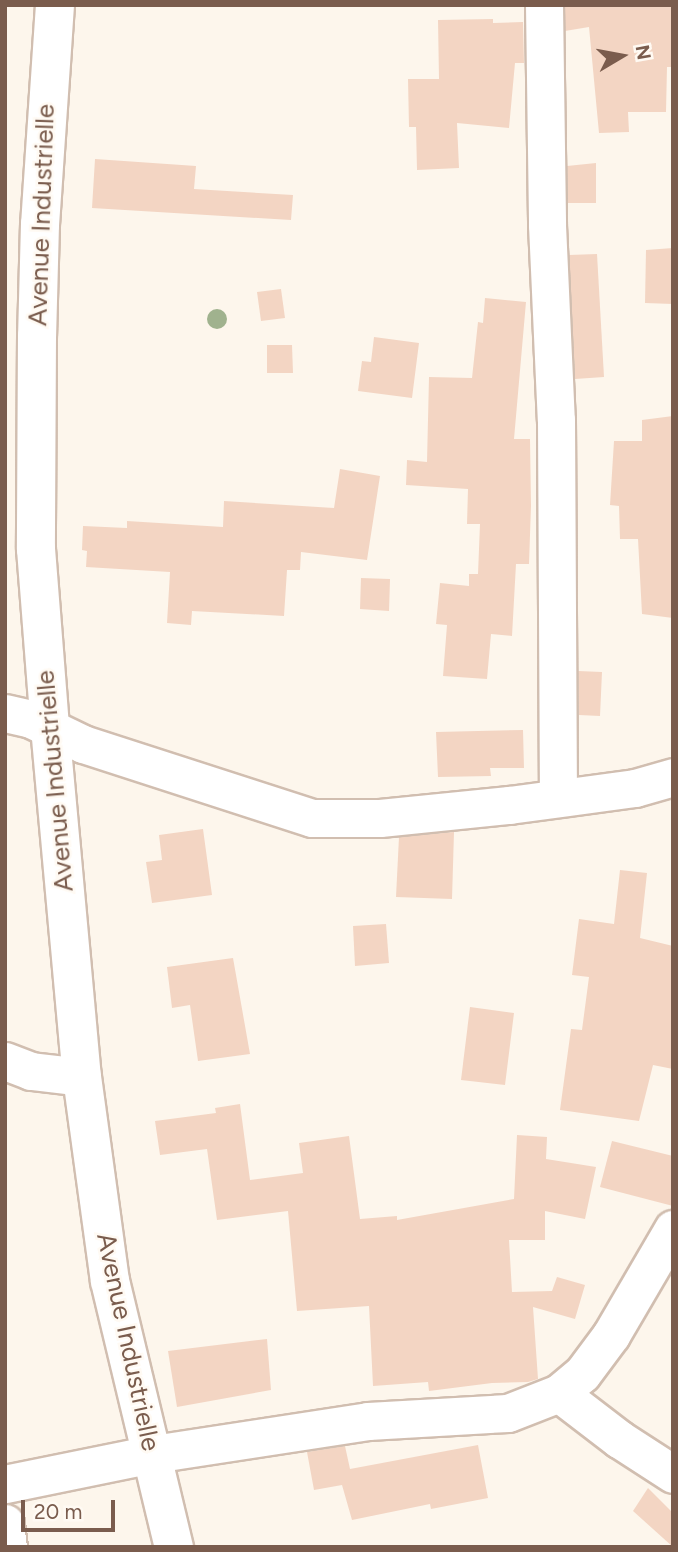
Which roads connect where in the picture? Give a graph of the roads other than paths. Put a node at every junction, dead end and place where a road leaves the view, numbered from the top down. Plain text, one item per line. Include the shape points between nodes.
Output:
1 (55, 5) edge
2 (544, 5) edge
3 (5, 713) edge
4 (50, 727) junction
5 (673, 777) edge
6 (558, 798) junction
7 (5, 1062) edge
8 (82, 1077) junction
9 (673, 1229) edge
10 (559, 1392) junction
11 (153, 1454) junction
12 (673, 1474) edge
13 (5, 1484) edge
14 (5, 1523) edge
15 (8, 1547) edge
16 (174, 1547) edge

1 - 4 street, Avenue Industrielle via 40,210 37,337 36,549
2 - 6 street via 556,421
3 - 4 street
4 - 6 street via 83,744 312,817 380,818
4 - 8 street, Avenue Industrielle
5 - 6 street via 635,788
7 - 8 street via 31,1071
8 - 11 street, Avenue Industrielle via 110,1281
9 - 10 street via 611,1335 582,1374
10 - 11 street via 508,1413 368,1421
10 - 12 street
11 - 13 street
11 - 16 street, Avenue Industrielle
14 - 15 street

